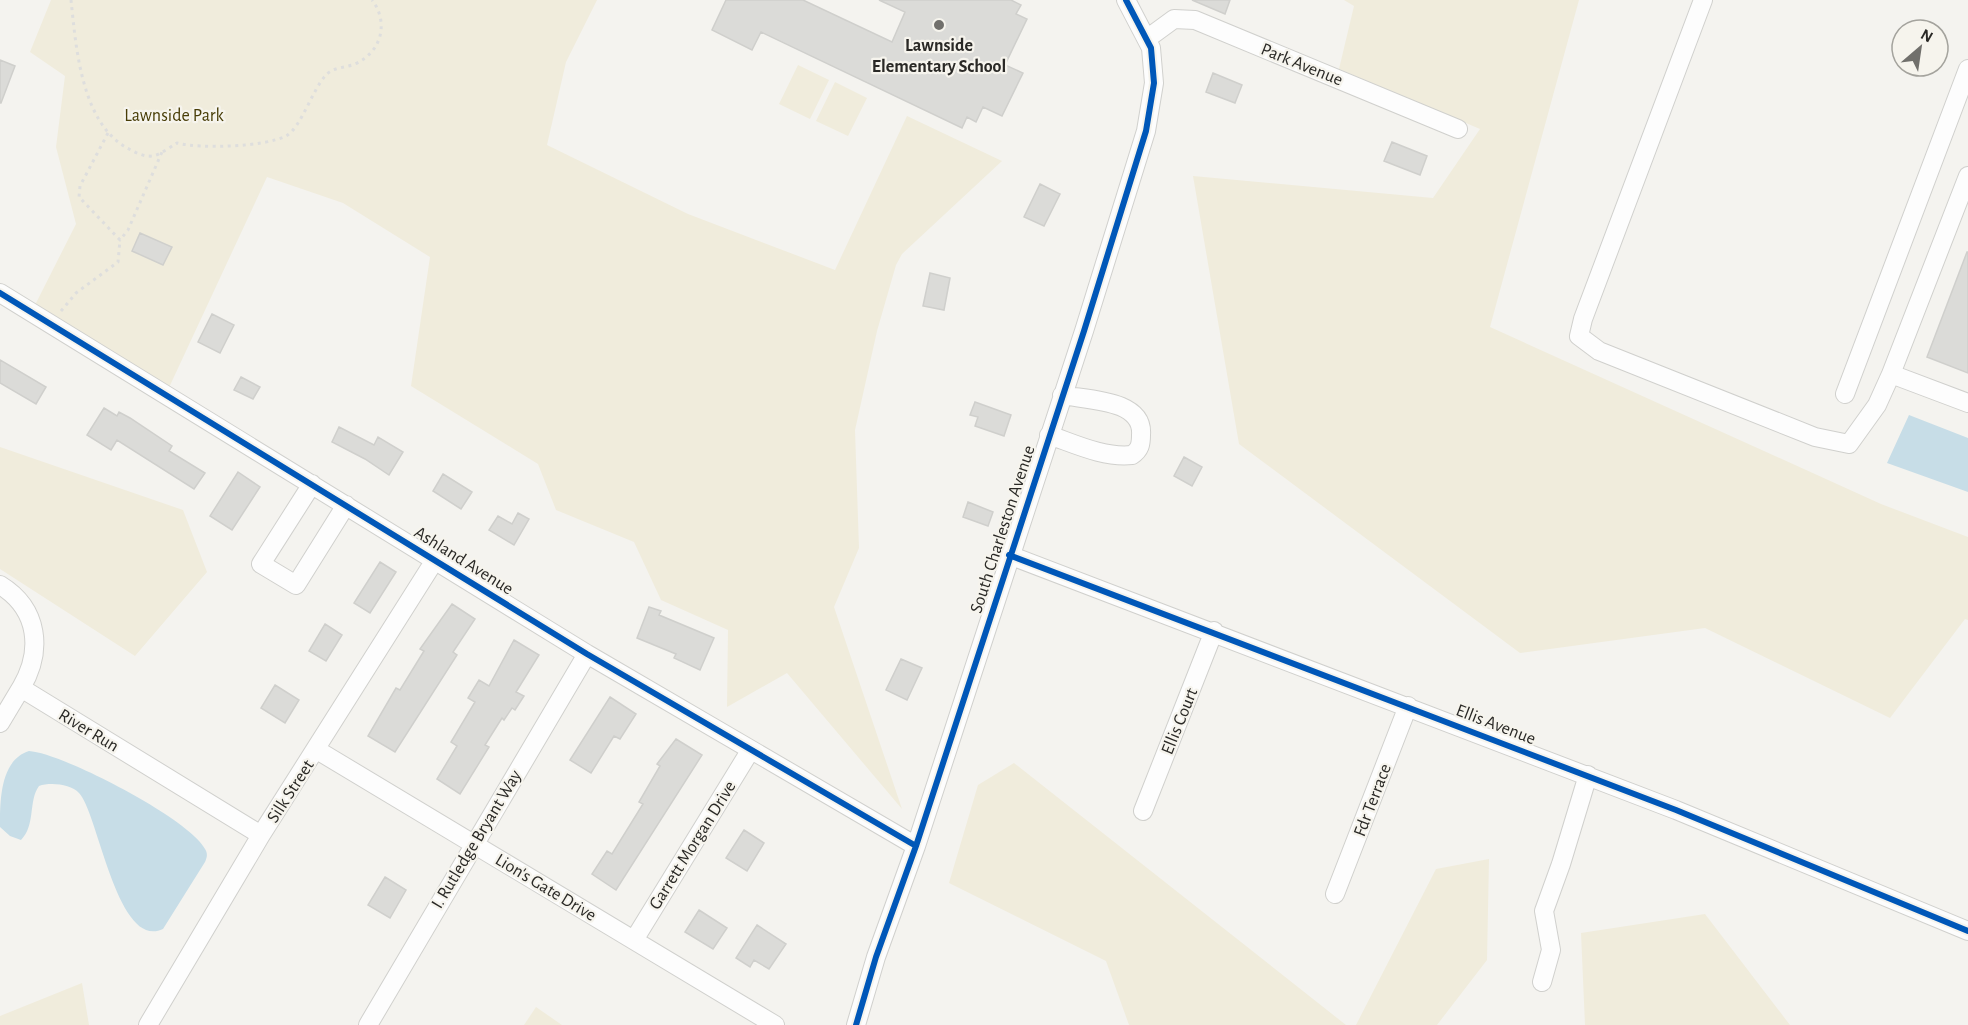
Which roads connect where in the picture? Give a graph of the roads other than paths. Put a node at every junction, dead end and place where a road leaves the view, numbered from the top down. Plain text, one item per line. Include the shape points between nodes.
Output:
1 (1126, 0) edge
2 (1703, 0) edge
3 (1148, 38) junction
4 (1968, 69) edge
5 (1458, 129) dead end
6 (1968, 176) edge
7 (0, 293) edge
8 (1891, 374) junction
9 (1845, 394) dead end
10 (1062, 395) junction
11 (1968, 403) edge
12 (1049, 435) junction
13 (312, 484) junction
14 (346, 505) junction
15 (1009, 555) junction
16 (435, 560) junction
17 (0, 585) edge
18 (1214, 631) junction
19 (586, 654) junction
20 (21, 688) junction
21 (1408, 706) junction
22 (0, 723) edge
23 (317, 750) junction
24 (750, 751) junction
25 (1588, 776) junction
26 (1143, 811) dead end
27 (261, 835) junction
28 (472, 844) junction
29 (916, 846) junction
30 (1335, 894) dead end
31 (1968, 931) edge
32 (634, 940) junction
33 (1542, 982) dead end
34 (147, 1025) edge
35 (368, 1025) edge
36 (774, 1025) edge
37 (856, 1025) edge

1 - 3 street
2 - 8 street via 1579,336 1609,356 1815,437 1849,444 1877,405
3 - 5 street, Park Avenue via 1174,19 1195,20
3 - 10 street, South Charleston Avenue via 1154,83 1146,131
4 - 9 street
6 - 8 street
7 - 13 street, Ashland Avenue
8 - 11 street
10 - 12 street, South Charleston Avenue
10 - 12 street via 1118,405 1130,411 1142,431 1140,445 1132,456 1123,456 1096,452
12 - 15 street, South Charleston Avenue
13 - 14 street, Ashland Avenue
13 - 14 street via 261,564 296,585
14 - 16 street, Ashland Avenue
15 - 18 street, Ellis Avenue
15 - 29 street, South Charleston Avenue
16 - 19 street, Ashland Avenue
16 - 23 street, Silk Street
17 - 20 street via 21,600 36,637 31,671
18 - 21 street, Ellis Avenue
18 - 26 street, Ellis Court
19 - 24 street, Ashland Avenue
19 - 28 street, I. Rutledge Bryant Way
20 - 22 street
20 - 27 street, River Run
21 - 25 street, Ellis Avenue
21 - 30 street, Fdr Terrace
23 - 27 street, Silk Street
23 - 28 street, Lion's Gate Drive
24 - 29 street, Ashland Avenue
24 - 32 street, Garrett Morgan Drive
25 - 31 street, Ellis Avenue
25 - 33 street via 1544,911 1551,950
27 - 34 street, Silk Street
28 - 32 street, Lion's Gate Drive
28 - 35 street, I. Rutledge Bryant Way
29 - 37 street, South Charleston Avenue
32 - 36 street, Lion's Gate Drive

